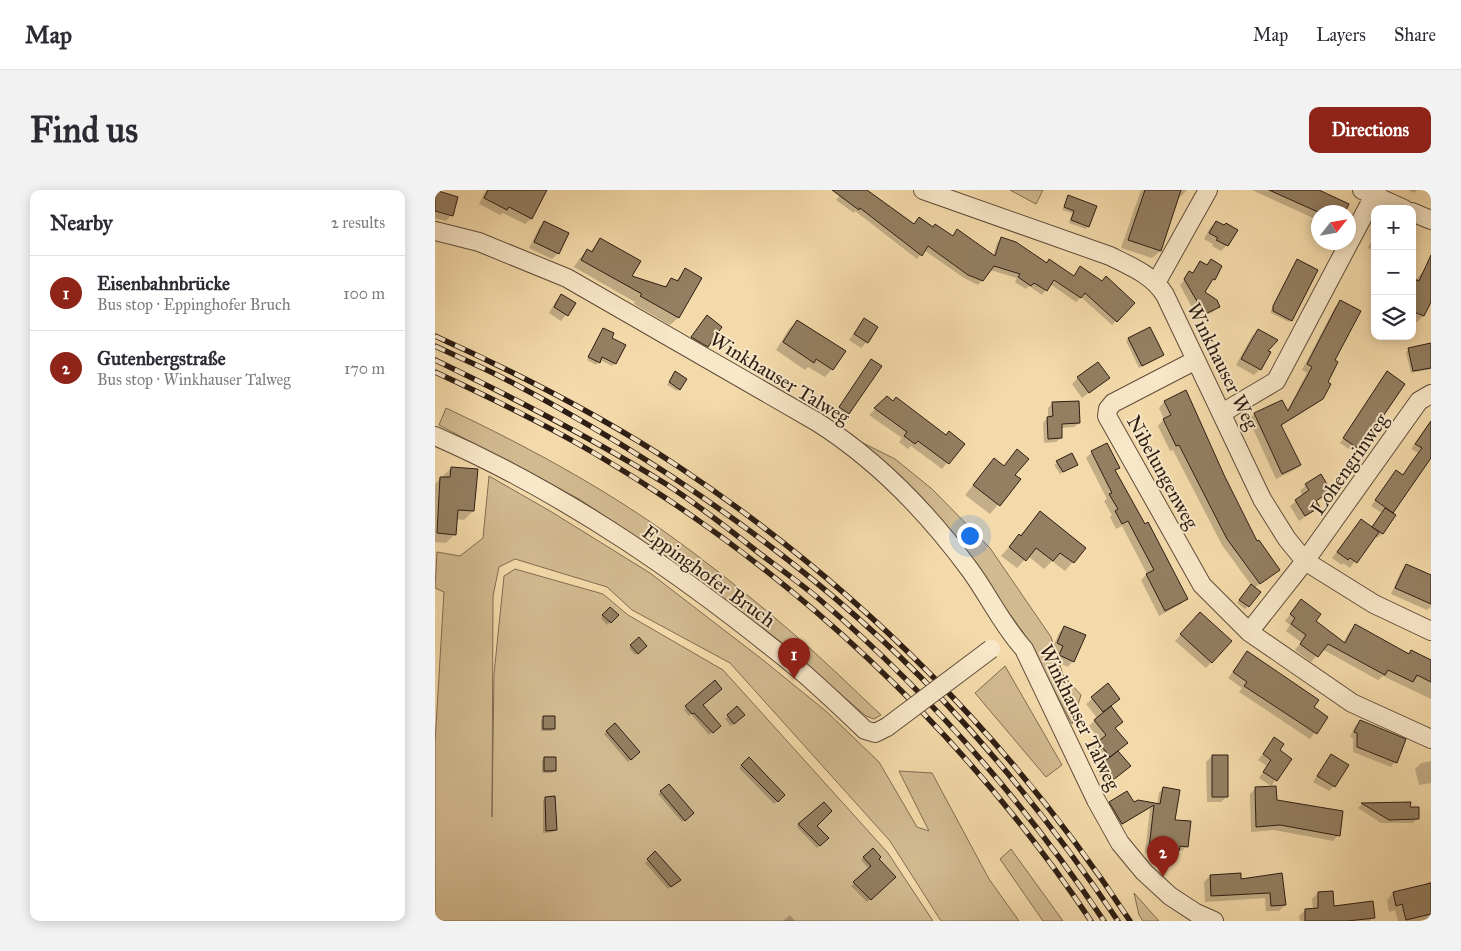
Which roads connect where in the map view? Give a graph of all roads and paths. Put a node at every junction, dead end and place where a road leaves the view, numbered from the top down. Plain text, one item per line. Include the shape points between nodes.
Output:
1 (923, 190) edge
2 (1207, 190) edge
3 (1371, 192) edge
4 (1396, 205) edge
5 (1416, 214) edge
6 (1431, 220) edge
7 (435, 231) edge
8 (1156, 283) junction
9 (1196, 360) junction
10 (1431, 394) edge
11 (1222, 414) junction
12 (435, 438) edge
13 (1305, 562) junction
14 (1431, 631) edge
15 (1249, 632) junction
16 (1011, 635) junction
17 (1431, 739) edge
18 (1214, 921) edge

1 - 8 street, Winkhauser Weg via 1110,256
2 - 8 street
3 - 4 street
3 - 11 street via 1275,381
5 - 6 street
7 - 16 street, Winkhauser Talweg via 479,242 567,278 832,431 885,474 929,518 971,571
8 - 9 street, Winkhauser Weg via 1165,294
9 - 11 street, Winkhauser Weg
9 - 15 street, Nibelungenweg via 1113,403 1107,416 1202,585
10 - 13 street, Lohengrinweg via 1419,401
11 - 13 street, Winkhauser Weg via 1262,499
12 - 16 street, Eppinghofer Bruch, bridge via 459,446 515,475 641,550 802,672 865,730 875,733 887,727
13 - 14 street, Winkhauser Weg via 1374,604
13 - 15 street
15 - 17 street, Nibelungenweg via 1352,703
16 - 18 street, Winkhauser Talweg via 1024,649 1119,843 1170,896

